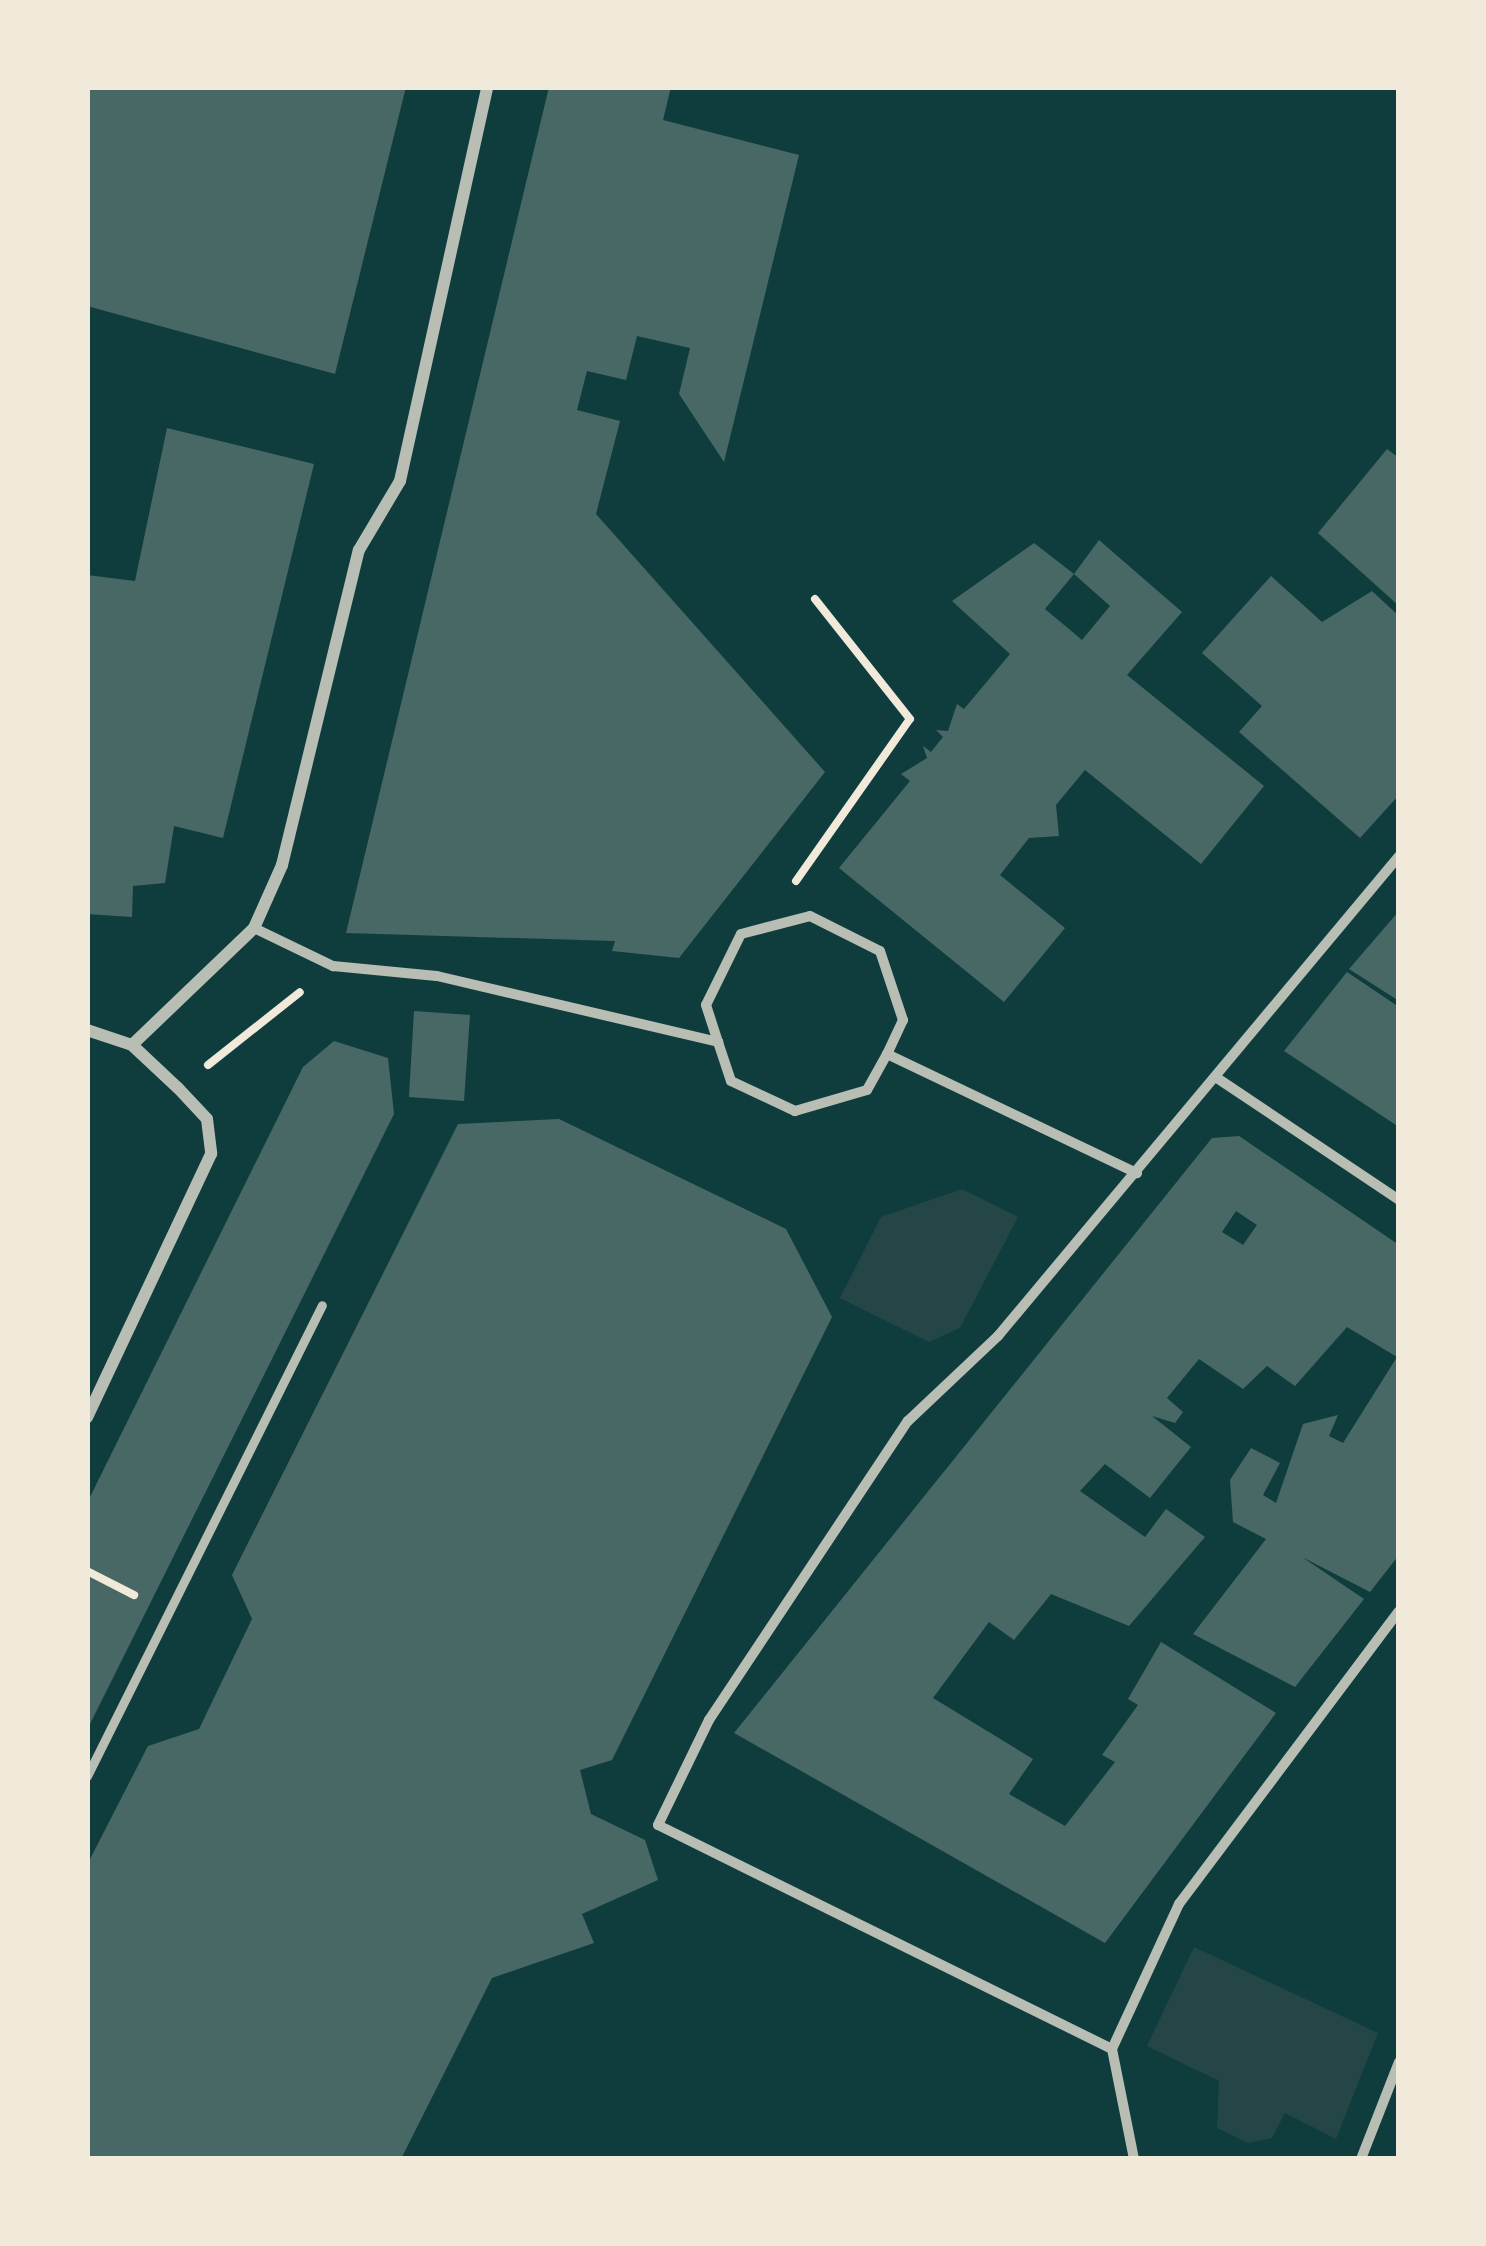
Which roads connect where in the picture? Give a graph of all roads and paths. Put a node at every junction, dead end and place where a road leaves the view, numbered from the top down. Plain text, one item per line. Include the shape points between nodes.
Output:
1 (487, 87) edge
2 (814, 599) dead end
3 (1399, 856) edge
4 (775, 926) junction
5 (254, 928) junction
6 (333, 966) junction
7 (87, 1030) edge
8 (718, 1042) junction
9 (132, 1045) junction
10 (887, 1054) junction
11 (1217, 1078) junction
12 (178, 1088) junction
13 (1137, 1173) junction
14 (1399, 1200) edge
15 (322, 1305) dead end
16 (87, 1417) edge
17 (87, 1571) edge
18 (168, 1611) junction
19 (1399, 1611) edge
20 (87, 1775) edge
21 (1112, 2049) junction
22 (1399, 2062) edge
23 (1134, 2159) edge
24 (1360, 2159) edge

1 - 5 street via 400,481 359,550 282,865
2 - 4 path via 910,719 810,848
3 - 11 street
4 - 8 street via 741,934 706,1004
4 - 10 street via 810,916 880,951 903,1020
5 - 6 street
5 - 9 street
6 - 8 street via 437,976
6 - 12 path
7 - 9 street
8 - 10 street via 731,1081 795,1112 867,1090
9 - 12 street
10 - 13 street
11 - 13 street
11 - 14 street
12 - 16 street via 207,1119 211,1154
13 - 21 street via 908,1421 709,1720 658,1825
15 - 18 lane
17 - 18 path
18 - 20 lane
19 - 21 street via 1179,1904
21 - 23 street
22 - 24 street

